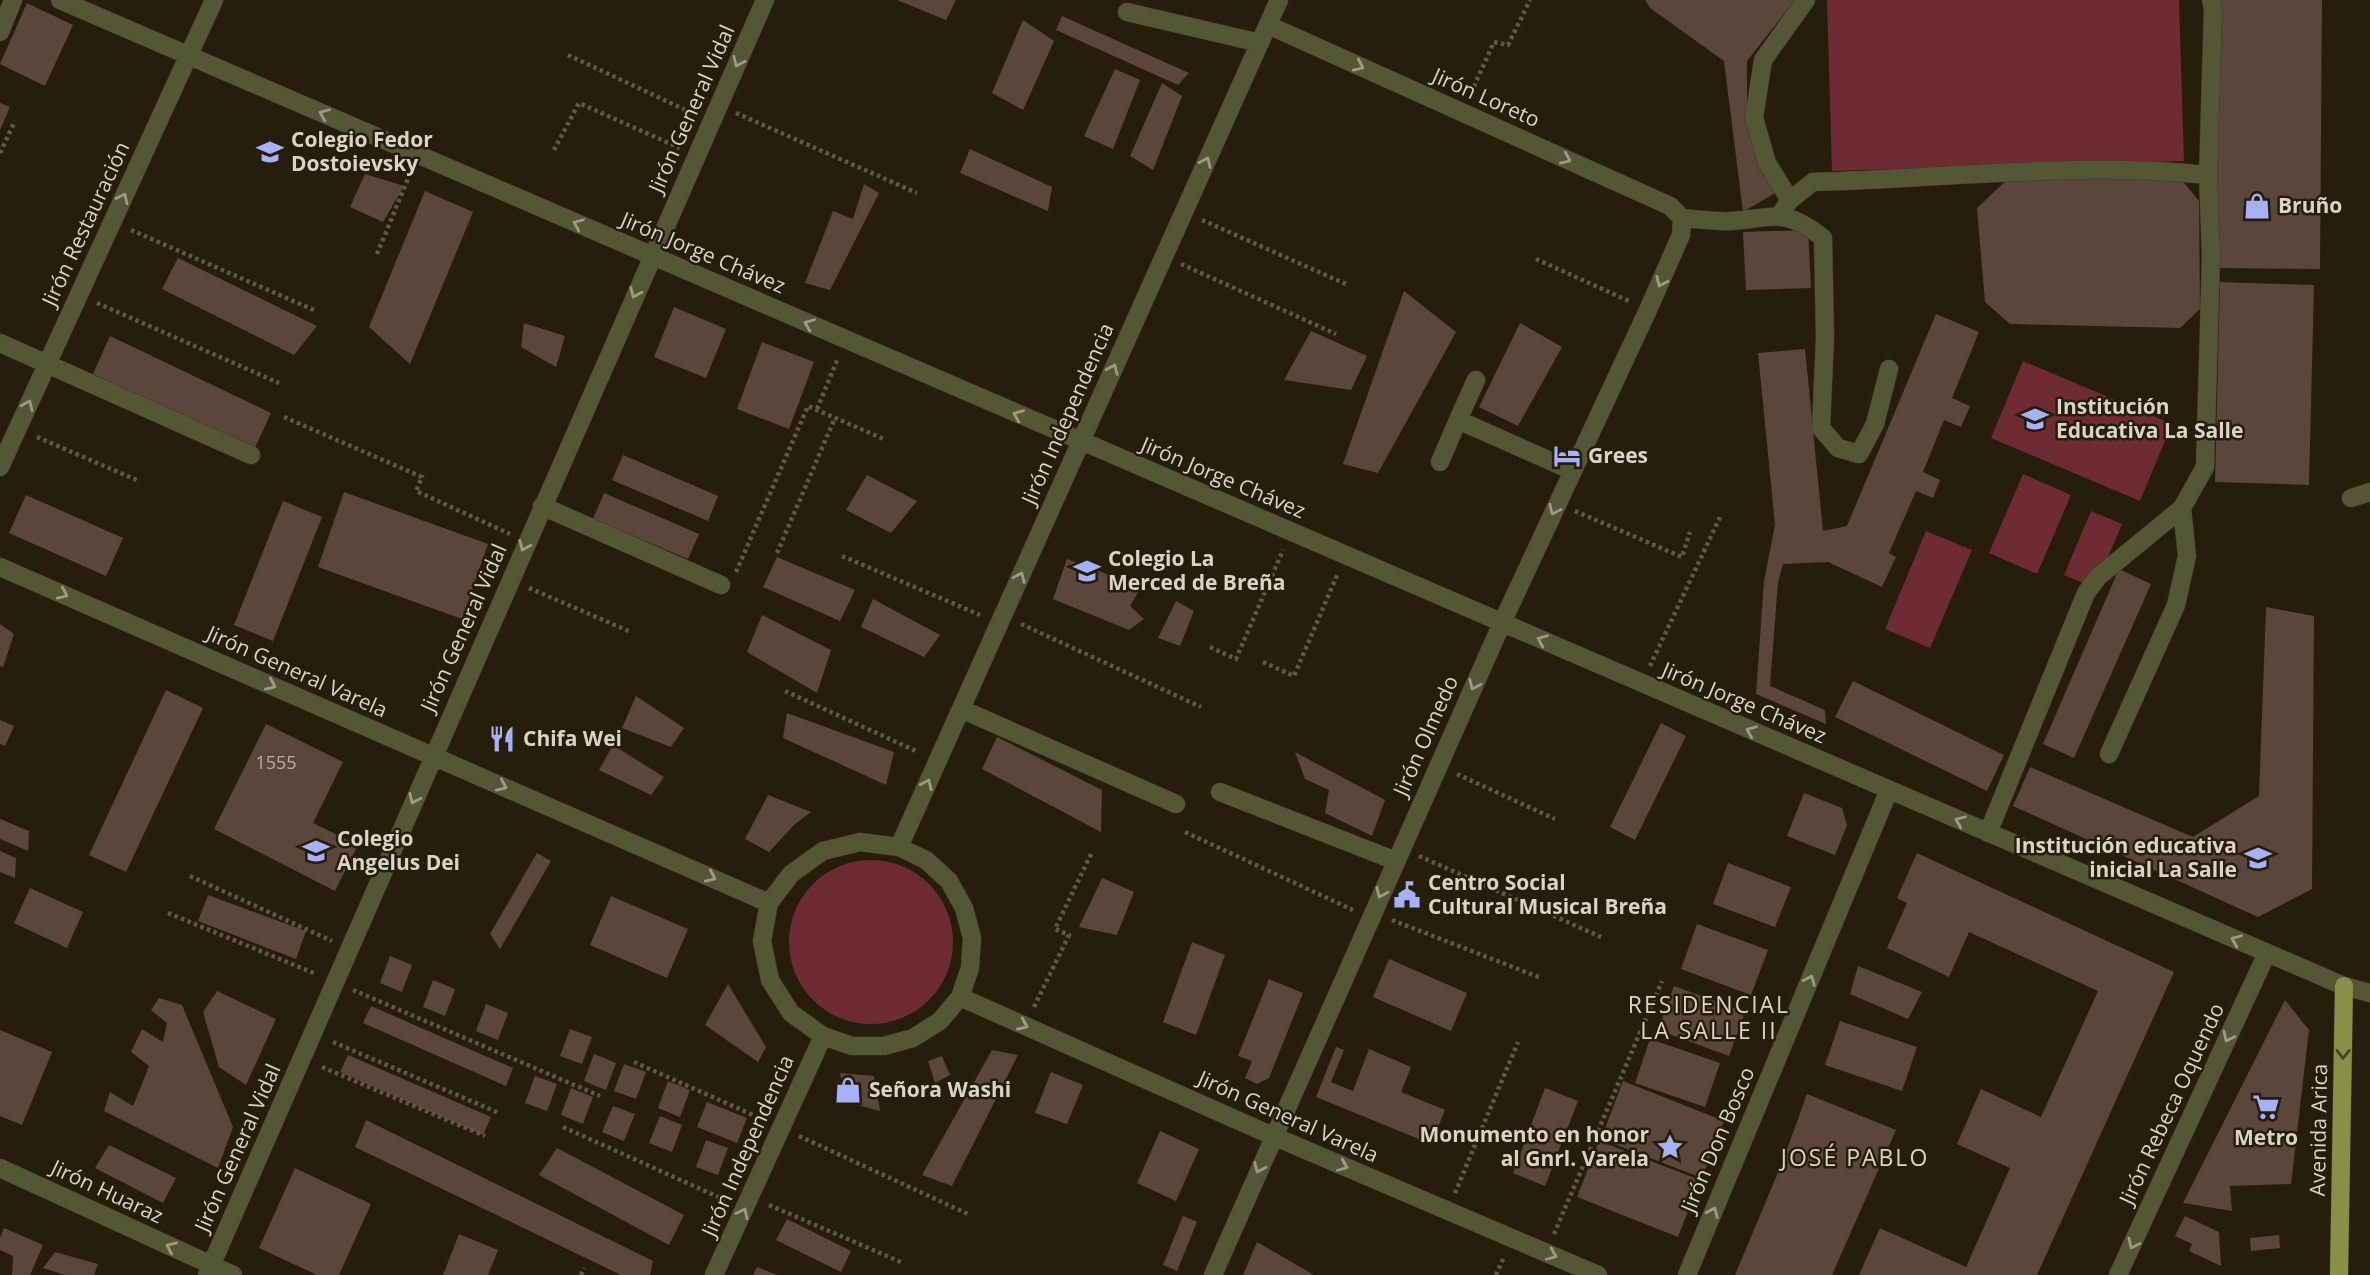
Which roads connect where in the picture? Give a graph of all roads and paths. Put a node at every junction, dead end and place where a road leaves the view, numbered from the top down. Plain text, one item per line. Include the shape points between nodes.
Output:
1 (13, 0) edge
2 (60, 0) edge
3 (214, 0) edge
4 (765, 0) edge
5 (1279, 0) edge
6 (1530, 0) edge
7 (1806, 0) edge
8 (2211, 0) edge
9 (1128, 12) dead end
10 (1268, 25) junction
11 (0, 32) edge
12 (1260, 43) junction
13 (568, 55) dead end
14 (189, 56) junction
15 (718, 105) junction
16 (1462, 112) junction
17 (15, 121) dead end
18 (710, 122) junction
19 (1, 149) edge
20 (554, 150) dead end
21 (418, 155) junction
22 (696, 155) junction
23 (2208, 175) junction
24 (918, 193) dead end
25 (1785, 208) junction
26 (1184, 212) junction
27 (1682, 218) junction
28 (112, 222) junction
29 (377, 254) dead end
30 (652, 256) junction
31 (1164, 257) junction
32 (1535, 259) dead end
33 (1348, 285) dead end
34 (79, 295) junction
35 (1648, 310) junction
36 (316, 311) dead end
37 (1336, 334) dead end
38 (846, 340) junction
39 (0, 344) edge
40 (47, 364) junction
41 (1889, 369) dead end
42 (1476, 380) dead end
43 (279, 383) dead end
44 (817, 409) junction
45 (284, 417) dead end
46 (835, 418) junction
47 (1458, 420) junction
48 (17, 429) junction
49 (886, 440) dead end
50 (1081, 442) junction
51 (251, 455) dead end
52 (1440, 462) dead end
53 (0, 467) edge
54 (1573, 471) junction
55 (139, 481) dead end
56 (2370, 492) edge
57 (2351, 498) dead end
58 (1558, 503) junction
59 (542, 506) junction
60 (2182, 508) junction
61 (1721, 514) dead end
62 (1291, 532) junction
63 (1690, 532) dead end
64 (526, 541) junction
65 (777, 552) dead end
66 (842, 556) dead end
67 (1345, 556) junction
68 (0, 567) edge
69 (510, 580) junction
70 (727, 584) joint
71 (1001, 619) junction
72 (1502, 623) junction
73 (631, 632) dead end
74 (1210, 647) dead end
75 (1262, 662) dead end
76 (1642, 684) junction
77 (785, 691) dead end
78 (1201, 708) dead end
79 (961, 709) junction
80 (2109, 754) dead end
81 (433, 755) junction
82 (937, 761) junction
83 (1438, 765) junction
84 (1889, 790) junction
85 (1220, 792) dead end
86 (1176, 804) dead end
87 (1555, 819) dead end
88 (1185, 832) dead end
89 (1988, 833) junction
90 (899, 847) junction
91 (1092, 852) dead end
92 (1398, 854) junction
93 (190, 876) dead end
94 (769, 903) junction
95 (168, 914) dead end
96 (1371, 915) junction
97 (1601, 937) dead end
98 (349, 948) junction
99 (2267, 953) junction
100 (1541, 978) dead end
101 (1662, 981) dead end
102 (334, 982) junction
103 (2344, 986) junction
104 (2370, 993) edge
105 (960, 997) junction
106 (1025, 1026) junction
107 (312, 1033) junction
108 (823, 1036) junction
109 (1518, 1042) dead end
110 (302, 1058) junction
111 (634, 1062) dead end
112 (600, 1096) dead end
113 (499, 1113) dead end
114 (563, 1127) dead end
115 (781, 1128) junction
116 (485, 1136) dead end
117 (1273, 1136) junction
118 (0, 1168) edge
119 (747, 1203) junction
120 (1448, 1210) junction
121 (970, 1214) dead end
122 (1546, 1252) junction
123 (904, 1263) dead end
124 (584, 1268) dead end
125 (209, 1270) edge
126 (233, 1275) edge
127 (581, 1275) edge
128 (714, 1275) edge
129 (1213, 1275) edge
130 (1598, 1275) edge
131 (1686, 1275) edge
132 (2118, 1275) edge
133 (2339, 1275) edge

1 - 11 street
2 - 14 street, Jirón Jorge Chávez
3 - 14 street, Jirón Restauración
4 -> 15 street, Jirón General Vidal
5 - 10 street, Jirón Independencia
6 - 16 path via 1508,45 1494,42
7 - 25 street via 1763,60 1754,118
8 - 23 street
9 - 12 street
10 - 12 street, Jirón Independencia
10 -> 16 street, Jirón Loreto
26 -> 12 street, Jirón Independencia
13 - 18 path
21 -> 14 street, Jirón Jorge Chávez
28 -> 14 street, Jirón Restauración
15 - 18 street, Jirón General Vidal
15 - 24 path
16 -> 27 street, Jirón Loreto via 1670,206
17 - 19 path
18 - 22 street, Jirón General Vidal
20 - 22 path via 579,103
21 - 29 path
30 -> 21 street, Jirón Jorge Chávez
22 - 30 street, Jirón General Vidal
23 - 25 street via 2048,171 1813,182
23 - 60 street via 2211,256 2205,467
25 - 27 street via 1728,221
25 - 41 street via 1823,238 1821,428 1838,448 1859,454 1875,424
26 - 31 street, Jirón Independencia
26 - 33 path
27 -> 35 street, Jirón Olmedo via 1681,235
28 - 34 street, Jirón Restauración
28 - 36 path
38 -> 30 street, Jirón Jorge Chávez
30 -> 59 street, Jirón General Vidal
31 - 37 path
50 -> 31 street, Jirón Independencia
32 - 35 path
34 - 40 street, Jirón Restauración
34 - 43 path
35 - 54 street, Jirón Olmedo
38 - 44 path
50 -> 38 street, Jirón Jorge Chávez
39 - 40 street
48 -> 40 street, Jirón Restauración
40 - 51 street
42 - 47 street
44 - 46 path
44 - 70 path via 808,406
45 - 64 path via 422,477 416,491
46 - 49 path
46 - 65 path
47 - 52 street
47 - 54 street
48 - 53 street, Jirón Restauración
48 - 55 path
50 - 62 street, Jirón Jorge Chávez
71 -> 50 street, Jirón Independencia
54 - 58 street, Jirón Olmedo
56 - 57 street
58 - 63 path via 1682,557
58 -> 72 street, Jirón Olmedo
59 - 64 street, Jirón General Vidal
59 - 70 street
60 - 80 street via 2187,556 2176,605
60 - 89 street via 2098,577 2086,593
61 - 76 path
62 - 67 street, Jirón Jorge Chávez
62 - 74 path via 1236,659
64 -> 69 street, Jirón General Vidal
66 - 71 path
67 - 72 street, Jirón Jorge Chávez
67 - 75 path via 1294,676
68 -> 81 street, Jirón General Varela
69 - 73 path
69 - 81 street, Jirón General Vidal
71 - 78 path
71 - 79 street, Jirón Independencia
76 -> 72 street, Jirón Jorge Chávez
72 -> 83 street, Jirón Olmedo
84 -> 76 street, Jirón Jorge Chávez
77 - 82 path
79 - 82 street, Jirón Independencia
79 - 86 street
81 -> 94 street, Jirón General Varela
81 -> 98 street, Jirón General Vidal
90 -> 82 street, Jirón Independencia
83 - 87 path
83 - 92 street, Jirón Olmedo
89 -> 84 street, Jirón Jorge Chávez
131 -> 84 street, Jirón Don Bosco
85 - 92 street
88 - 96 path
99 -> 89 street, Jirón Jorge Chávez
90 - 94 street via 860,842 823,851 791,874
90 - 105 street via 942,874 964,908 972,937 971,968
91 - 106 path via 1055,929 1069,935
92 -> 96 street, Jirón Olmedo
92 - 97 path
93 - 98 path
94 - 108 street via 762,941 770,980 791,1013
95 - 102 path
96 - 100 path
96 - 117 street, Jirón Olmedo
98 - 102 street, Jirón General Vidal
99 - 103 street, Jirón Jorge Chávez
99 -> 132 street, Jirón Rebeca Oquendo
101 - 122 path
102 - 107 street, Jirón General Vidal
102 - 112 path
103 - 104 street, Jirón Jorge Chávez
103 -> 133 main road, Avenida Arica
105 -> 106 street, Jirón General Varela
105 - 108 street via 940,1021 904,1041 852,1046
106 - 117 street, Jirón General Varela
107 - 110 street, Jirón General Vidal
107 - 113 path
108 - 115 street, Jirón Independencia
109 - 120 path
110 - 116 path
110 - 125 street, Jirón General Vidal
111 - 115 path
114 - 119 path
115 - 119 street, Jirón Independencia
115 - 121 path
117 -> 120 street, Jirón General Varela
117 -> 129 street, Jirón Olmedo
125 -> 118 street, Jirón Huaraz
119 - 123 path
128 -> 119 street, Jirón Independencia
120 - 122 street, Jirón General Varela
122 -> 130 street, Jirón General Varela
124 - 127 path
125 - 126 street, Jirón Huaraz

